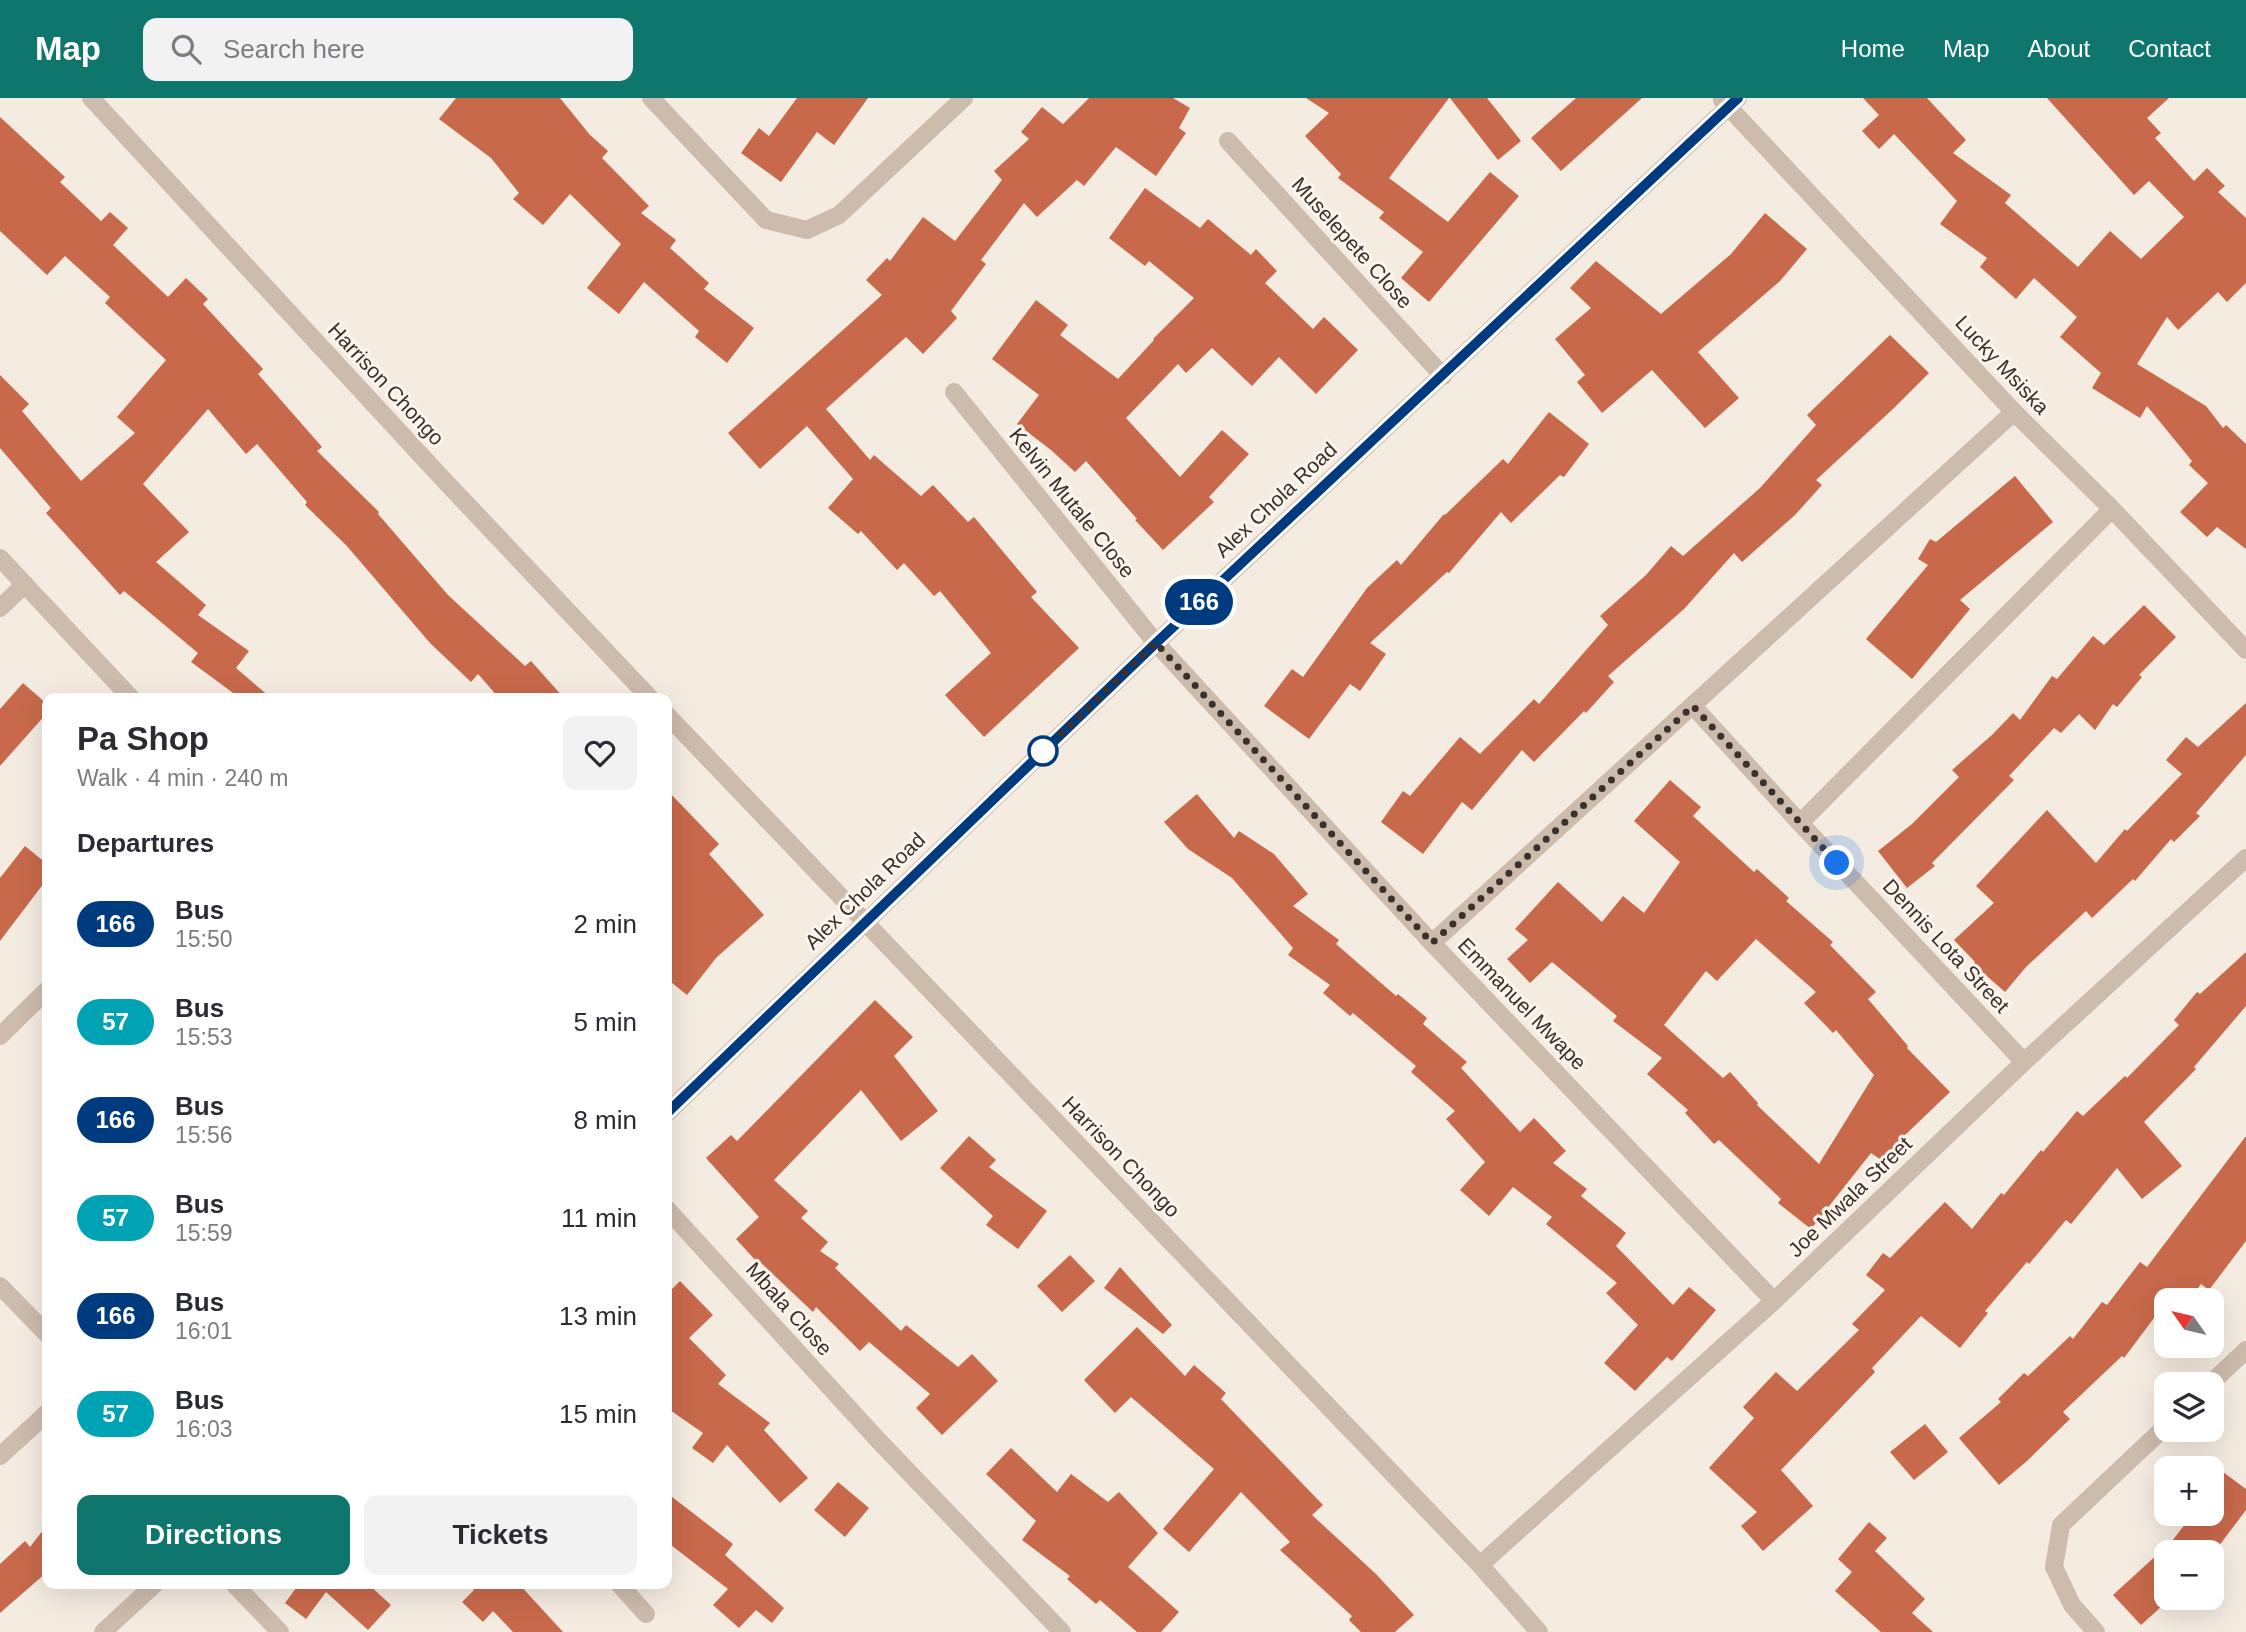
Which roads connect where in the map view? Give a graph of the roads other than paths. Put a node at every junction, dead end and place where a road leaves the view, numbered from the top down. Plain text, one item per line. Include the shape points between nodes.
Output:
1 (91, 98) edge
2 (652, 98) edge
3 (964, 98) edge
4 (1729, 101) edge
5 (1228, 141) dead end
6 (1443, 376) junction
7 (954, 392) dead end
8 (2014, 412) junction
9 (2112, 509) junction
10 (0, 558) edge
11 (25, 584) junction
12 (0, 608) edge
13 (1156, 643) junction
14 (2246, 650) edge
15 (126, 693) edge
16 (645, 693) edge
17 (1693, 706) junction
18 (672, 720) edge
19 (1800, 823) junction
20 (2246, 858) edge
21 (865, 923) junction
22 (1432, 943) junction
23 (42, 995) edge
24 (0, 1036) edge
25 (2024, 1062) junction
26 (672, 1108) edge
27 (672, 1214) edge
28 (0, 1286) edge
29 (1774, 1301) junction
30 (42, 1329) edge
31 (2246, 1350) edge
32 (2223, 1372) edge
33 (42, 1418) edge
34 (2154, 1437) edge
35 (0, 1456) edge
36 (1480, 1565) junction
37 (150, 1589) edge
38 (239, 1589) edge
39 (624, 1589) edge
40 (646, 1614) dead end
41 (103, 1632) edge
42 (279, 1632) edge
43 (1062, 1632) edge
44 (1539, 1632) edge
45 (2096, 1632) edge

1 - 16 street, Harrison Chongo
2 - 3 street via 766,219 807,230 839,215
4 - 6 street, Alex Chola Road
4 - 8 street, Lucky Msiska
5 - 6 street, Muselepete Close
6 - 13 street, Alex Chola Road
7 - 13 street, Kelvin Mutale Close
8 - 9 street, Lucky Msiska
8 - 17 street
9 - 14 street, Lucky Msiska
9 - 19 street
10 - 11 street
11 - 12 street
11 - 15 street
13 - 21 street, Alex Chola Road
13 - 22 street, Emmanuel Mwape
17 - 19 street, Dennis Lota Street
17 - 22 street
18 - 21 street, Harrison Chongo
19 - 25 street, Dennis Lota Street
20 - 25 street, Joe Mwala Street
21 - 26 street, Alex Chola Road
21 - 36 street, Harrison Chongo
22 - 29 street, Emmanuel Mwape
23 - 24 street
25 - 29 street, Joe Mwala Street
27 - 43 street, Mbala Close
28 - 30 street
29 - 36 street, Joe Mwala Street
31 - 32 street
33 - 35 street
34 - 45 street via 2061,1525 2054,1567 2071,1605
36 - 44 street, Harrison Chongo
37 - 41 street
38 - 42 street
39 - 40 street

